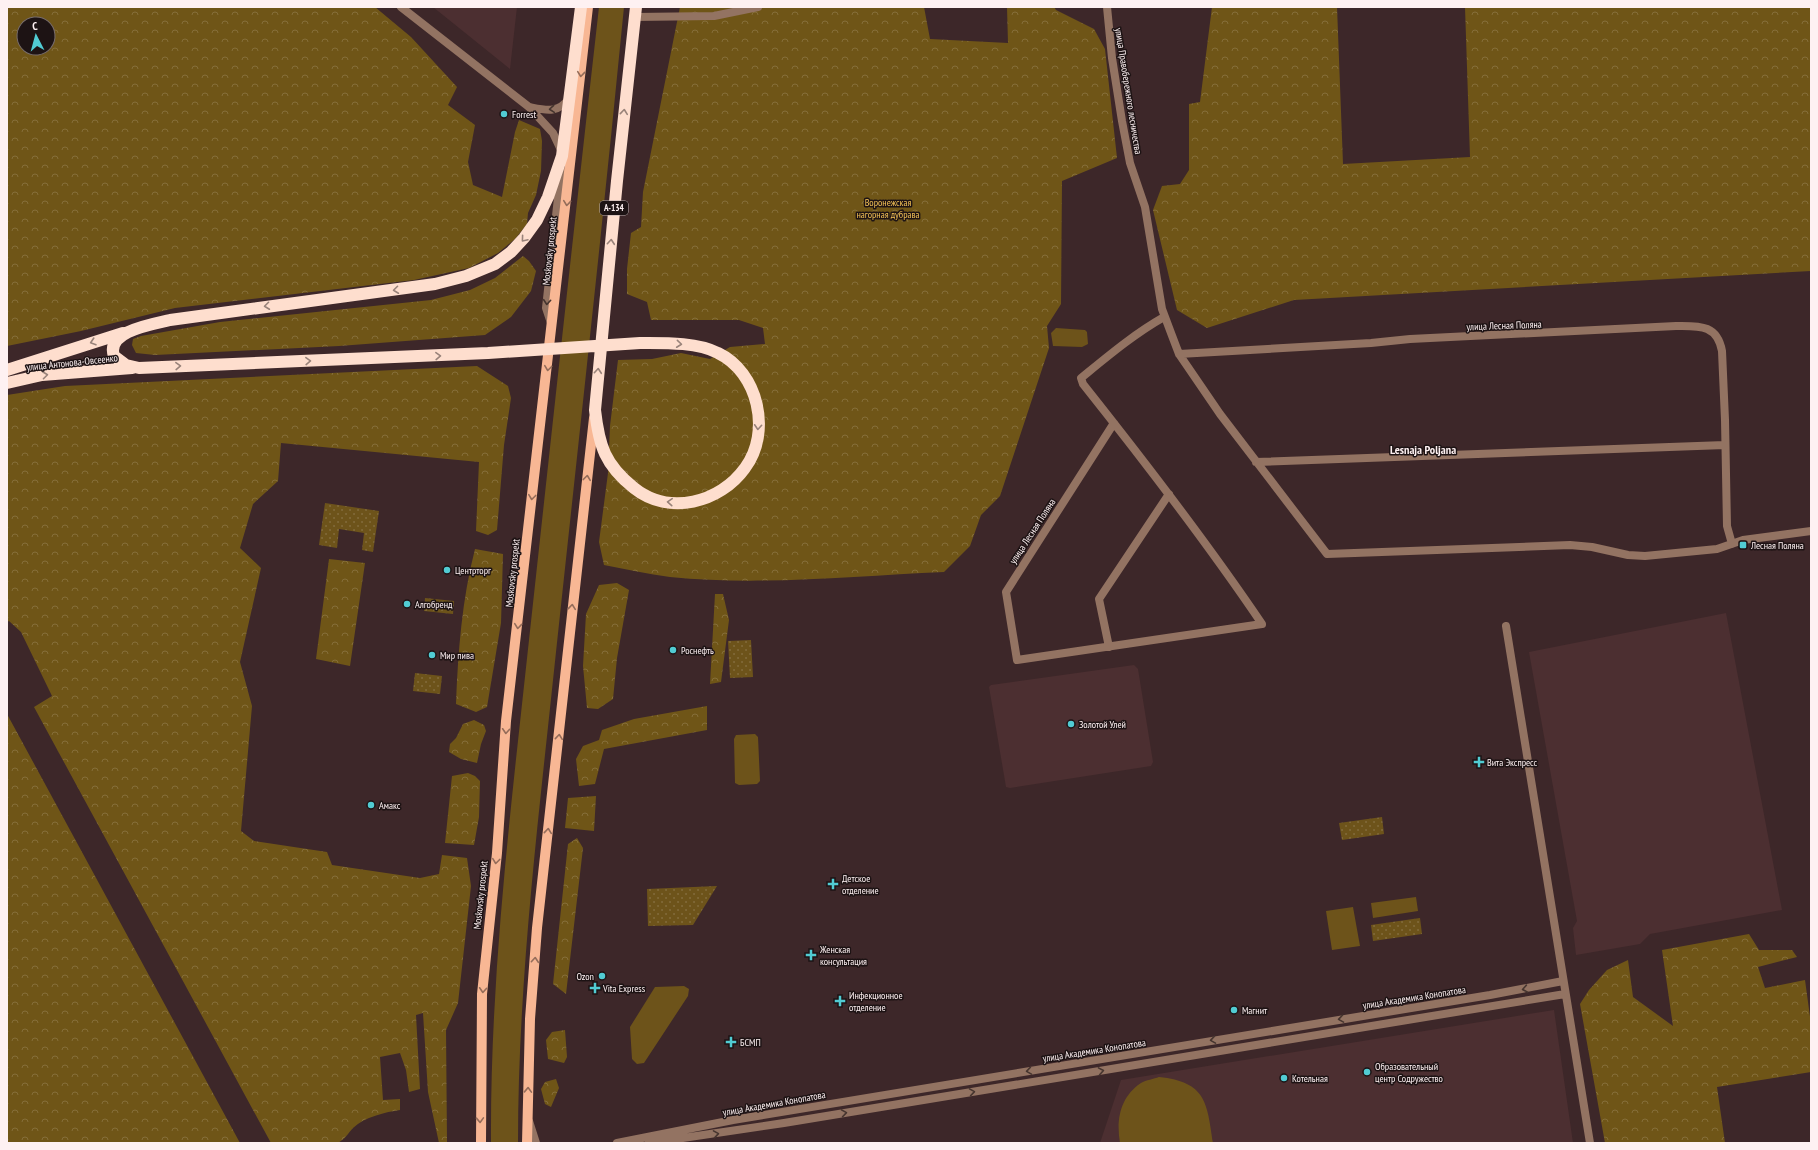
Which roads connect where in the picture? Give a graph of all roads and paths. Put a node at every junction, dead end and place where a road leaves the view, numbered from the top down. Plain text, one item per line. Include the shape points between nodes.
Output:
1 (401, 7) edge
2 (581, 7) edge
3 (588, 7) edge
4 (758, 7) edge
5 (1107, 7) edge
6 (636, 12) edge
7 (570, 97) junction
8 (529, 107) junction
9 (562, 156) junction
10 (1164, 317) junction
11 (552, 329) junction
12 (130, 331) junction
13 (1179, 354) junction
14 (139, 368) junction
15 (7, 370) edge
16 (7, 383) edge
17 (595, 410) junction
18 (1114, 423) junction
19 (1725, 445) junction
20 (1256, 462) junction
21 (1169, 494) junction
22 (1811, 531) edge
23 (1732, 544) junction
24 (1506, 626) dead end
25 (1109, 647) junction
26 (1563, 981) junction
27 (1565, 994) junction
28 (527, 1112) junction
29 (629, 1140) junction
30 (481, 1143) edge
31 (527, 1143) edge
32 (536, 1143) edge
33 (617, 1143) edge
34 (642, 1143) edge
35 (649, 1143) edge
36 (1590, 1143) edge

1 - 8 street
2 - 7 highway, улица Антонова-Овсеенко
3 -> 11 main road, Moskovsky prospekt
4 - 6 street via 714,16
5 - 10 street, улица Правобережного лесничества via 1123,128 1130,163 1145,207
17 -> 6 highway, А-134
7 -> 8 street via 561,108 555,110
7 - 9 highway, улица Антонова-Овсеенко
8 - 9 street via 553,133
9 -> 11 street via 546,308
9 -> 12 highway, улица Антонова-Овсеенко via 537,220 511,252 482,270 435,284 170,320
10 - 13 street
10 - 18 street via 1151,324 1081,378
11 -> 30 main road, Moskovsky prospekt via 506,721 497,853 482,994
12 - 14 highway via 114,343 113,352 121,363
12 -> 15 highway, улица Антонова-Овсеенко
13 - 19 street, улица Лесная Поляна via 1452,337 1697,326 1710,330 1720,340
13 - 20 street
16 -> 14 highway, улица Антонова-Овсеенко via 42,375
14 -> 17 highway, улица Антонова-Овсеенко via 488,353 640,343 666,343 704,348 718,352 738,367 754,391 759,418 753,456 746,468 726,488 700,500 669,503 655,501 642,494 610,465 600,444
28 -> 17 main road via 530,1019 537,928
18 - 21 street
18 - 25 street, улица Лесная Поляна via 1006,592 1017,660
19 - 20 street
19 - 23 street, улица Лесная Поляна via 1727,526
20 - 23 street via 1327,554 1570,545 1645,556
21 - 25 street via 1099,599
21 - 25 street via 1262,624
22 - 23 street via 1743,540
24 - 26 street
26 - 27 street
26 -> 29 street, улица Академика Конопатова via 733,1120
35 -> 27 street, улица Академика Конопатова
27 - 36 street
28 - 31 main road
28 - 32 street
29 - 33 street, улица Академика Конопатова
29 - 34 street, улица Академика Конопатова

